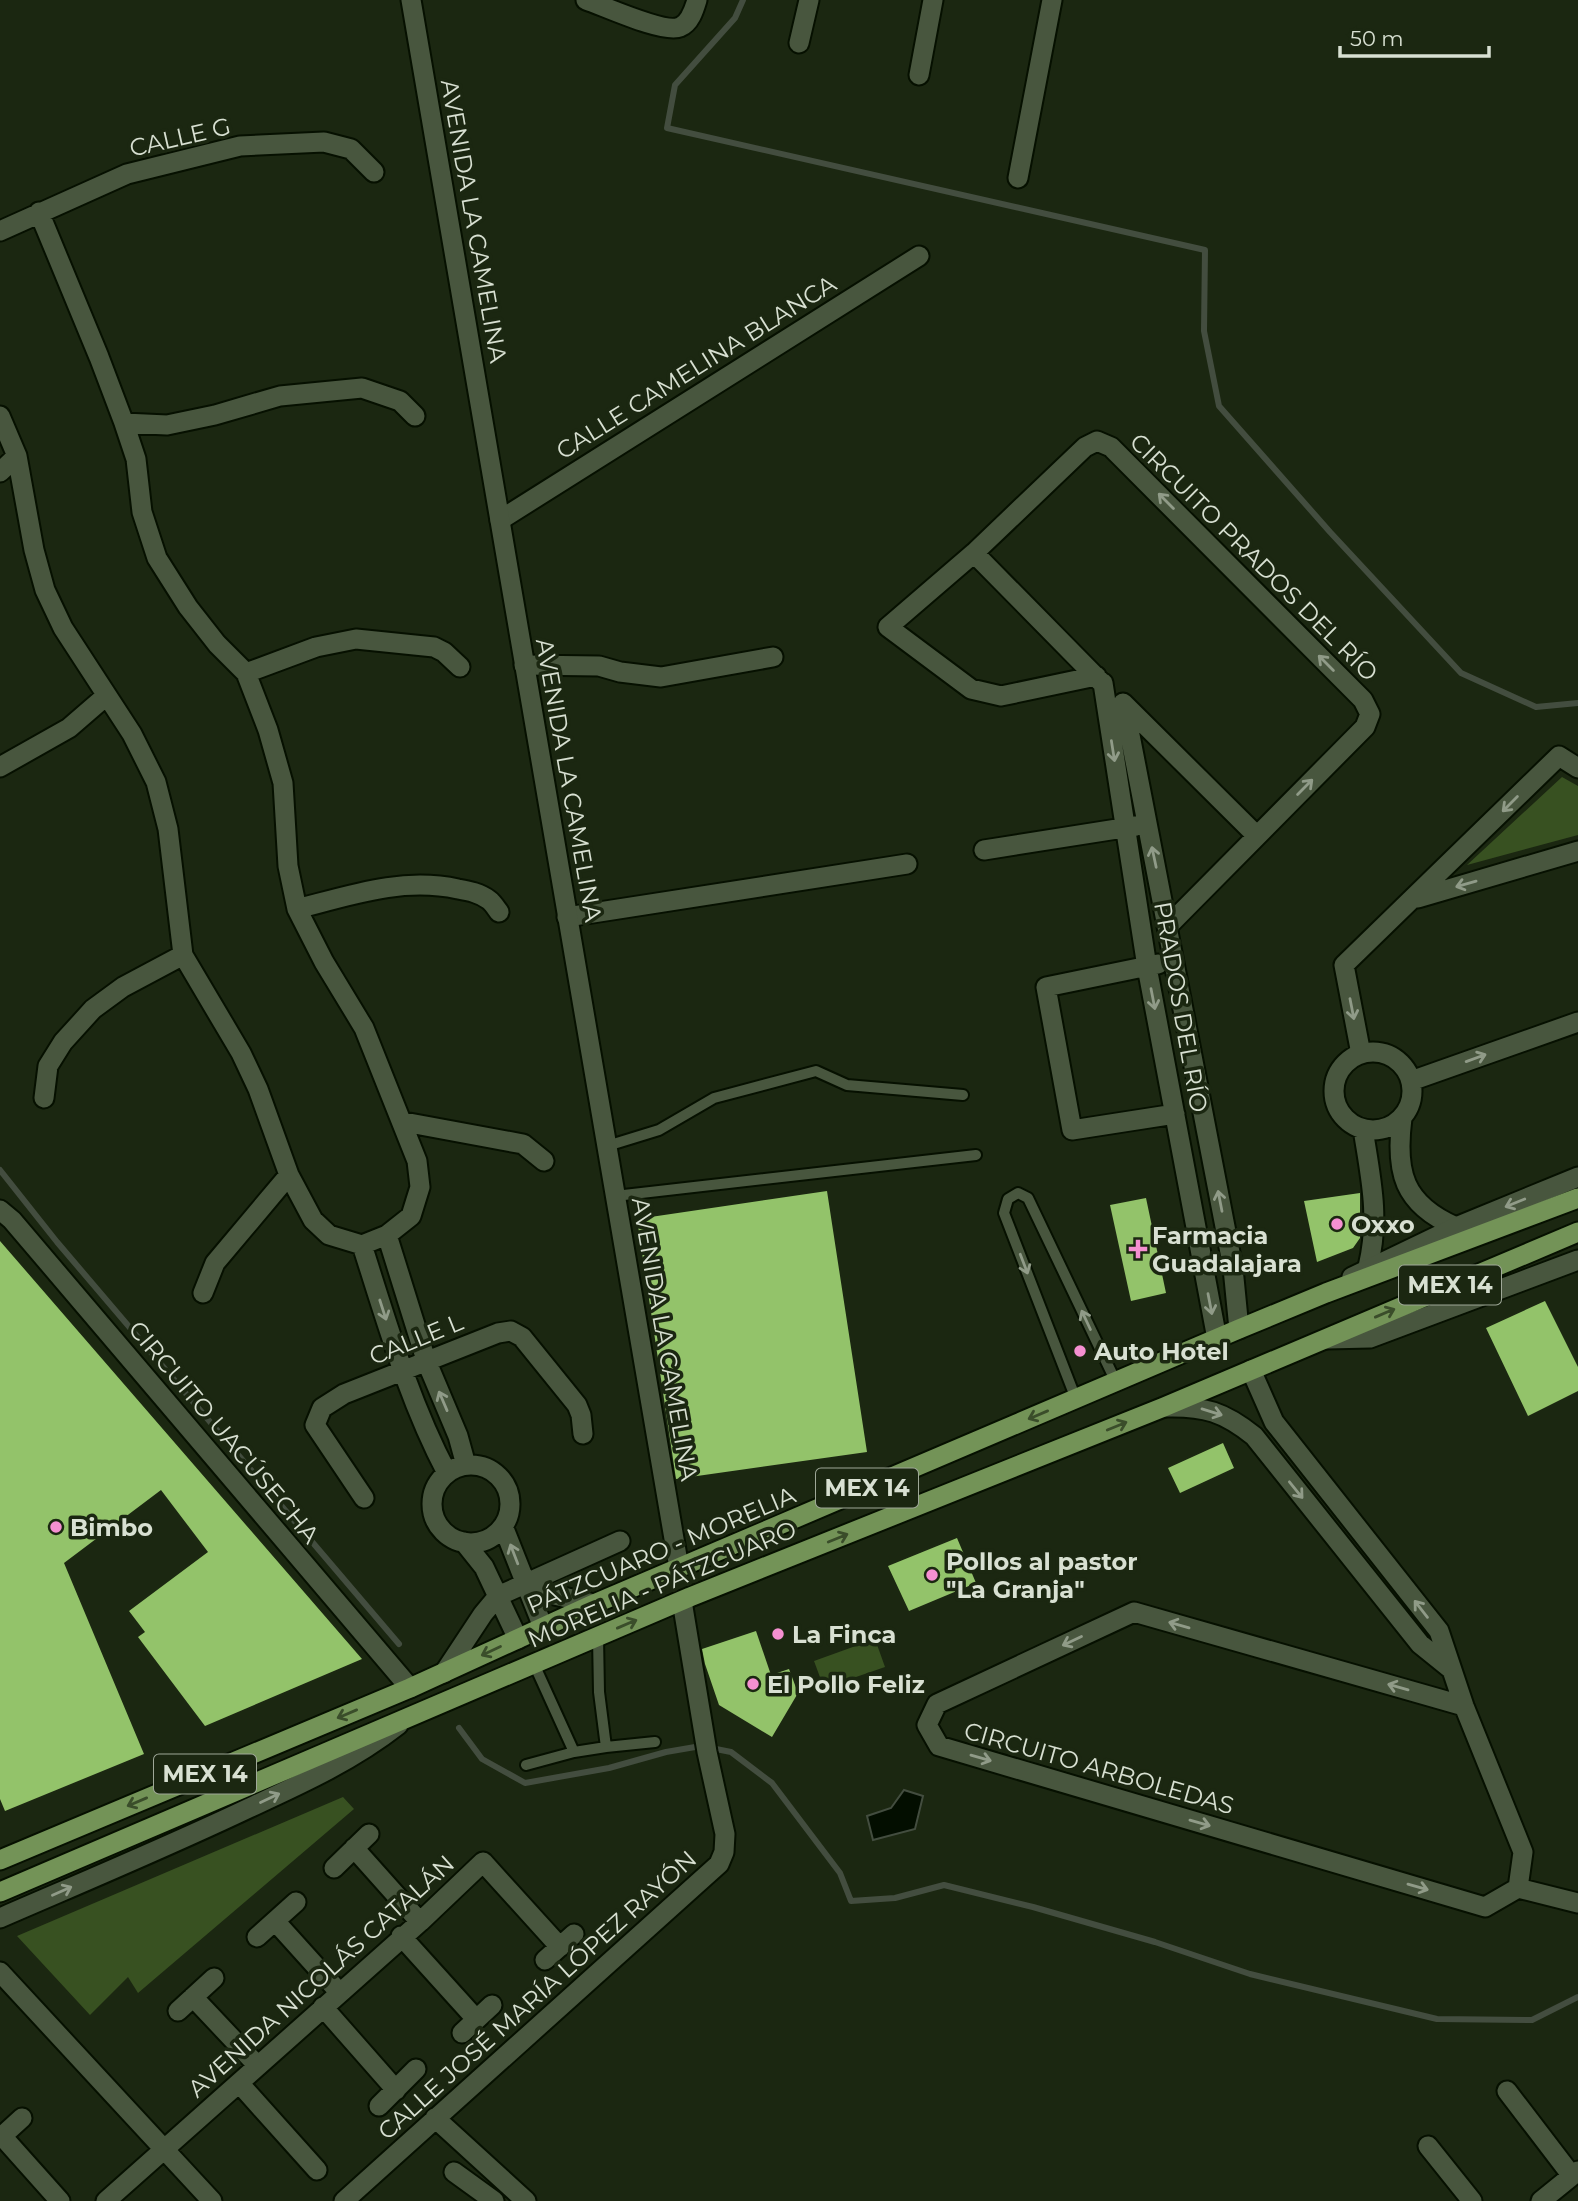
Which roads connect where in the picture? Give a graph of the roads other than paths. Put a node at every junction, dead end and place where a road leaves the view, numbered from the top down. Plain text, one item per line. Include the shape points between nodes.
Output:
1 (411, 0) edge
2 (586, 0) edge
3 (697, 0) edge
4 (809, 0) edge
5 (933, 0) edge
6 (1052, 0) edge
7 (799, 43) dead end
8 (919, 75) dead end
9 (374, 173) dead end
10 (1018, 178) dead end
11 (39, 212) junction
12 (0, 231) edge
13 (919, 256) dead end
14 (0, 416) edge
15 (415, 416) dead end
16 (124, 423) junction
17 (17, 456) junction
18 (0, 472) edge
19 (500, 520) junction
20 (974, 553) junction
21 (773, 657) dead end
22 (524, 665) junction
23 (460, 667) dead end
24 (246, 673) junction
25 (1099, 680) junction
26 (106, 696) junction
27 (1124, 704) junction
28 (0, 767) edge
29 (1578, 768) edge
30 (1147, 825) junction
31 (1124, 828) junction
32 (1256, 835) junction
33 (985, 850) dead end
34 (1578, 851) edge
35 (907, 864) dead end
36 (1413, 900) junction
37 (297, 909) junction
38 (499, 912) dead end
39 (567, 916) junction
40 (1168, 926) junction
41 (183, 955) junction
42 (1172, 960) junction
43 (1147, 967) junction
44 (1578, 1022) edge
45 (1361, 1054) junction
46 (1411, 1081) junction
47 (963, 1095) dead end
48 (44, 1098) dead end
49 (1175, 1114) junction
50 (1402, 1118) junction
51 (404, 1122) junction
52 (1363, 1129) junction
53 (607, 1146) junction
54 (976, 1154) dead end
55 (544, 1161) dead end
56 (289, 1175) junction
57 (1578, 1177) edge
58 (615, 1196) junction
59 (1578, 1198) edge
60 (0, 1210) edge
61 (1456, 1227) junction
62 (1578, 1232) edge
63 (387, 1235) junction
64 (362, 1245) junction
65 (1578, 1260) edge
66 (1368, 1267) junction
67 (203, 1293) dead end
68 (1326, 1293) junction
69 (1239, 1329) junction
70 (1217, 1339) junction
71 (1323, 1340) junction
72 (426, 1360) junction
73 (1251, 1370) junction
74 (402, 1372) junction
75 (1116, 1382) junction
76 (1076, 1399) junction
77 (1164, 1407) junction
78 (583, 1434) dead end
79 (1291, 1443) junction
80 (1271, 1458) junction
81 (466, 1465) junction
82 (447, 1473) junction
83 (364, 1498) dead end
84 (503, 1526) junction
85 (620, 1541) dead end
86 (464, 1542) junction
87 (679, 1568) junction
88 (526, 1586) junction
89 (499, 1596) junction
90 (682, 1601) junction
91 (594, 1604) junction
92 (543, 1627) junction
93 (598, 1637) junction
94 (518, 1639) junction
95 (534, 1664) junction
96 (1451, 1669) junction
97 (444, 1673) junction
98 (410, 1688) junction
99 (1464, 1706) junction
100 (407, 1718) junction
101 (655, 1742) dead end
102 (606, 1747) junction
103 (574, 1752) junction
104 (526, 1765) dead end
105 (369, 1834) dead end
106 (354, 1848) junction
107 (0, 1860) edge
108 (334, 1868) dead end
109 (1518, 1888) junction
110 (0, 1892) edge
111 (296, 1902) dead end
112 (1578, 1903) edge
113 (0, 1918) edge
114 (275, 1921) junction
115 (420, 1922) junction
116 (401, 1936) junction
117 (257, 1937) dead end
118 (545, 1960) dead end
119 (0, 1972) edge
120 (214, 1978) dead end
121 (339, 1992) junction
122 (193, 1997) junction
123 (492, 2005) dead end
124 (323, 2007) junction
125 (178, 2011) dead end
126 (476, 2019) junction
127 (461, 2034) dead end
128 (258, 2066) junction
129 (416, 2069) dead end
130 (239, 2083) junction
131 (396, 2090) junction
132 (1507, 2091) dead end
133 (379, 2106) dead end
134 (22, 2118) dead end
135 (435, 2118) junction
136 (1, 2137) edge
137 (1429, 2146) dead end
138 (165, 2150) junction
139 (317, 2170) dead end
140 (454, 2172) dead end
141 (1575, 2174) edge
142 (492, 2200) edge
143 (60, 2201) edge
144 (106, 2201) edge
145 (212, 2201) edge
146 (344, 2201) edge
147 (526, 2201) edge
148 (1472, 2201) edge
149 (1541, 2201) edge

1 - 19 street, AVENIDA LA CAMELINA
2 - 3 street via 666,29 680,27 691,18
4 - 7 street
5 - 8 street
6 - 10 street
9 - 11 street, CALLE G via 351,149 324,142 240,146 127,174
11 - 12 street, CALLE G
11 - 16 street
13 - 19 street, CALLE CAMELINA BLANCA
14 - 17 street
15 - 16 street via 400,401 362,388 280,396 167,425
16 - 24 street via 136,459 142,512 157,558 188,607
17 - 18 street
17 - 26 street via 45,590
19 - 22 street, AVENIDA LA CAMELINA
20 - 25 street
20 - 25 street, CIRCUITO PRADOS DEL RÍO via 888,627 971,689 1001,696
32 -> 20 street, CIRCUITO PRADOS DEL RÍO via 1365,727 1370,714 1363,700 1121,456 1097,441 1085,447
21 - 22 street via 661,677 599,666
22 - 39 street, AVENIDA LA CAMELINA
23 - 24 street via 434,647 356,639 316,647
24 - 37 street via 284,783 288,866
25 - 27 street
25 -> 31 street, PRADOS DEL RÍO
26 - 28 street via 69,728
26 - 41 street via 156,782 168,830
27 - 30 street
27 - 32 street
29 -> 36 street via 1559,756
30 - 31 street
40 -> 30 street
31 - 33 street
31 - 43 street, PRADOS DEL RÍO
32 - 40 street, CIRCUITO PRADOS DEL RÍO
34 -> 36 street
35 - 39 street
36 -> 45 street via 1344,965
37 - 38 street via 381,887 418,884 476,893
37 - 51 street via 364,1028
39 - 53 street, AVENIDA LA CAMELINA
40 - 42 street
41 - 48 street via 122,987 93,1009 48,1066
41 - 56 street via 241,1052
42 - 43 street
69 -> 42 street via 1233,1268
43 -> 49 street, PRADOS DEL RÍO
43 - 49 street via 1046,987 1072,1130
46 -> 44 street
45 - 46 street via 1386,1054 1397,1060
45 - 52 street via 1341,1069 1334,1092 1343,1115
46 - 50 street via 1413,1095
47 - 53 lane via 847,1086 816,1071 714,1098 659,1130
49 -> 70 street, PRADOS DEL RÍO
50 - 52 street via 1391,1127
50 - 61 street via 1401,1172 1407,1187 1419,1205
51 - 55 street via 523,1144
51 - 63 street via 418,1161 420,1187 411,1216
52 - 66 street via 1374,1203
53 - 58 street, AVENIDA LA CAMELINA
54 - 58 lane
56 - 64 street via 313,1220 329,1235
56 - 67 street via 215,1263
57 -> 61 street
58 - 87 street, AVENIDA LA CAMELINA
59 - 68 main road, PÁTZCUARO - MORELIA / MEX 14
60 - 98 street, CIRCUITO UACÚSECHA
61 - 66 street
71 -> 62 main road, MORELIA - PÁTZCUARO / MEX 14
63 - 64 street
63 - 72 street
64 -> 74 street
65 - 71 street via 1370,1338
66 - 68 street
68 - 69 main road, PÁTZCUARO - MORELIA / MEX 14
69 - 70 main road, PÁTZCUARO - MORELIA / MEX 14
70 - 75 main road, PÁTZCUARO - MORELIA / MEX 14
71 - 73 main road, MORELIA - PÁTZCUARO / MEX 14
72 - 74 street, CALLE L
72 - 78 street, CALLE L via 511,1331 522,1337 577,1405
81 -> 72 street
73 - 77 main road, MORELIA - PÁTZCUARO / MEX 14
73 - 79 street via 1274,1422
74 - 82 street
74 - 83 street, CALLE L via 344,1394 322,1408 315,1425
75 - 76 main road, PÁTZCUARO - MORELIA / MEX 14
75 -> 76 lane via 1028,1198 1018,1193 1007,1199 1004,1213
76 -> 87 main road, PÁTZCUARO - MORELIA / MEX 14
77 -> 80 street via 1214,1410 1245,1428
90 -> 77 main road, MORELIA - PÁTZCUARO / MEX 14
79 - 80 street
96 -> 79 street via 1439,1631
80 -> 96 street via 1420,1644
81 - 82 street
81 - 84 street via 491,1470 507,1489 509,1514
82 - 86 street via 433,1494 432,1507 442,1530
84 - 86 street via 486,1540
88 -> 84 street
85 - 88 street
86 - 89 street
87 - 91 main road, PÁTZCUARO - MORELIA / MEX 14
88 - 89 street
88 - 91 street
88 - 92 street
89 - 94 street
89 - 97 street
93 -> 90 main road, MORELIA - PÁTZCUARO / MEX 14
90 - 135 street, CALLE JOSÉ MARÍA LÓPEZ RAYÓN via 725,1834 719,1864
91 - 92 main road, PÁTZCUARO - MORELIA / MEX 14
92 - 94 main road, PÁTZCUARO - MORELIA / MEX 14
93 - 95 main road, MORELIA - PÁTZCUARO / MEX 14
93 - 102 lane
94 -> 97 main road, PÁTZCUARO - MORELIA / MEX 14
95 - 100 main road, MORELIA - PÁTZCUARO / MEX 14
95 - 103 lane
96 - 99 street
97 - 98 main road, PÁTZCUARO - MORELIA / MEX 14
98 -> 107 main road, PÁTZCUARO - MORELIA / MEX 14
99 - 109 street via 1523,1852
99 -> 109 street, CIRCUITO ARBOLEDAS via 1134,1612 937,1704 927,1725 939,1746 1485,1907
100 - 110 main road, MORELIA - PÁTZCUARO
113 -> 100 street via 302,1784 355,1756
101 - 102 lane
102 - 103 lane
103 - 104 lane
105 - 106 street
106 - 108 street
106 - 115 street
109 - 112 street
111 - 114 street
114 - 117 street
114 - 121 street
115 - 116 street, AVENIDA NICOLÁS CATALÁN
115 - 118 street, AVENIDA NICOLÁS CATALÁN via 483,1862 567,1940
116 - 121 street, AVENIDA NICOLÁS CATALÁN
116 - 126 street
119 - 138 street
120 - 122 street
121 - 124 street, AVENIDA NICOLÁS CATALÁN
122 - 125 street
122 - 128 street
123 - 126 street
124 - 128 street, AVENIDA NICOLÁS CATALÁN
124 - 131 street
126 - 127 street
128 - 130 street, AVENIDA NICOLÁS CATALÁN
129 - 131 street
130 - 138 street, AVENIDA NICOLÁS CATALÁN
130 - 139 street
131 - 133 street
132 - 141 street
134 - 136 street
135 - 146 street, CALLE JOSÉ MARÍA LÓPEZ RAYÓN
135 - 147 street
136 - 143 street
137 - 148 street
138 - 144 street, AVENIDA NICOLÁS CATALÁN
138 - 145 street
140 - 142 street
141 - 149 street

